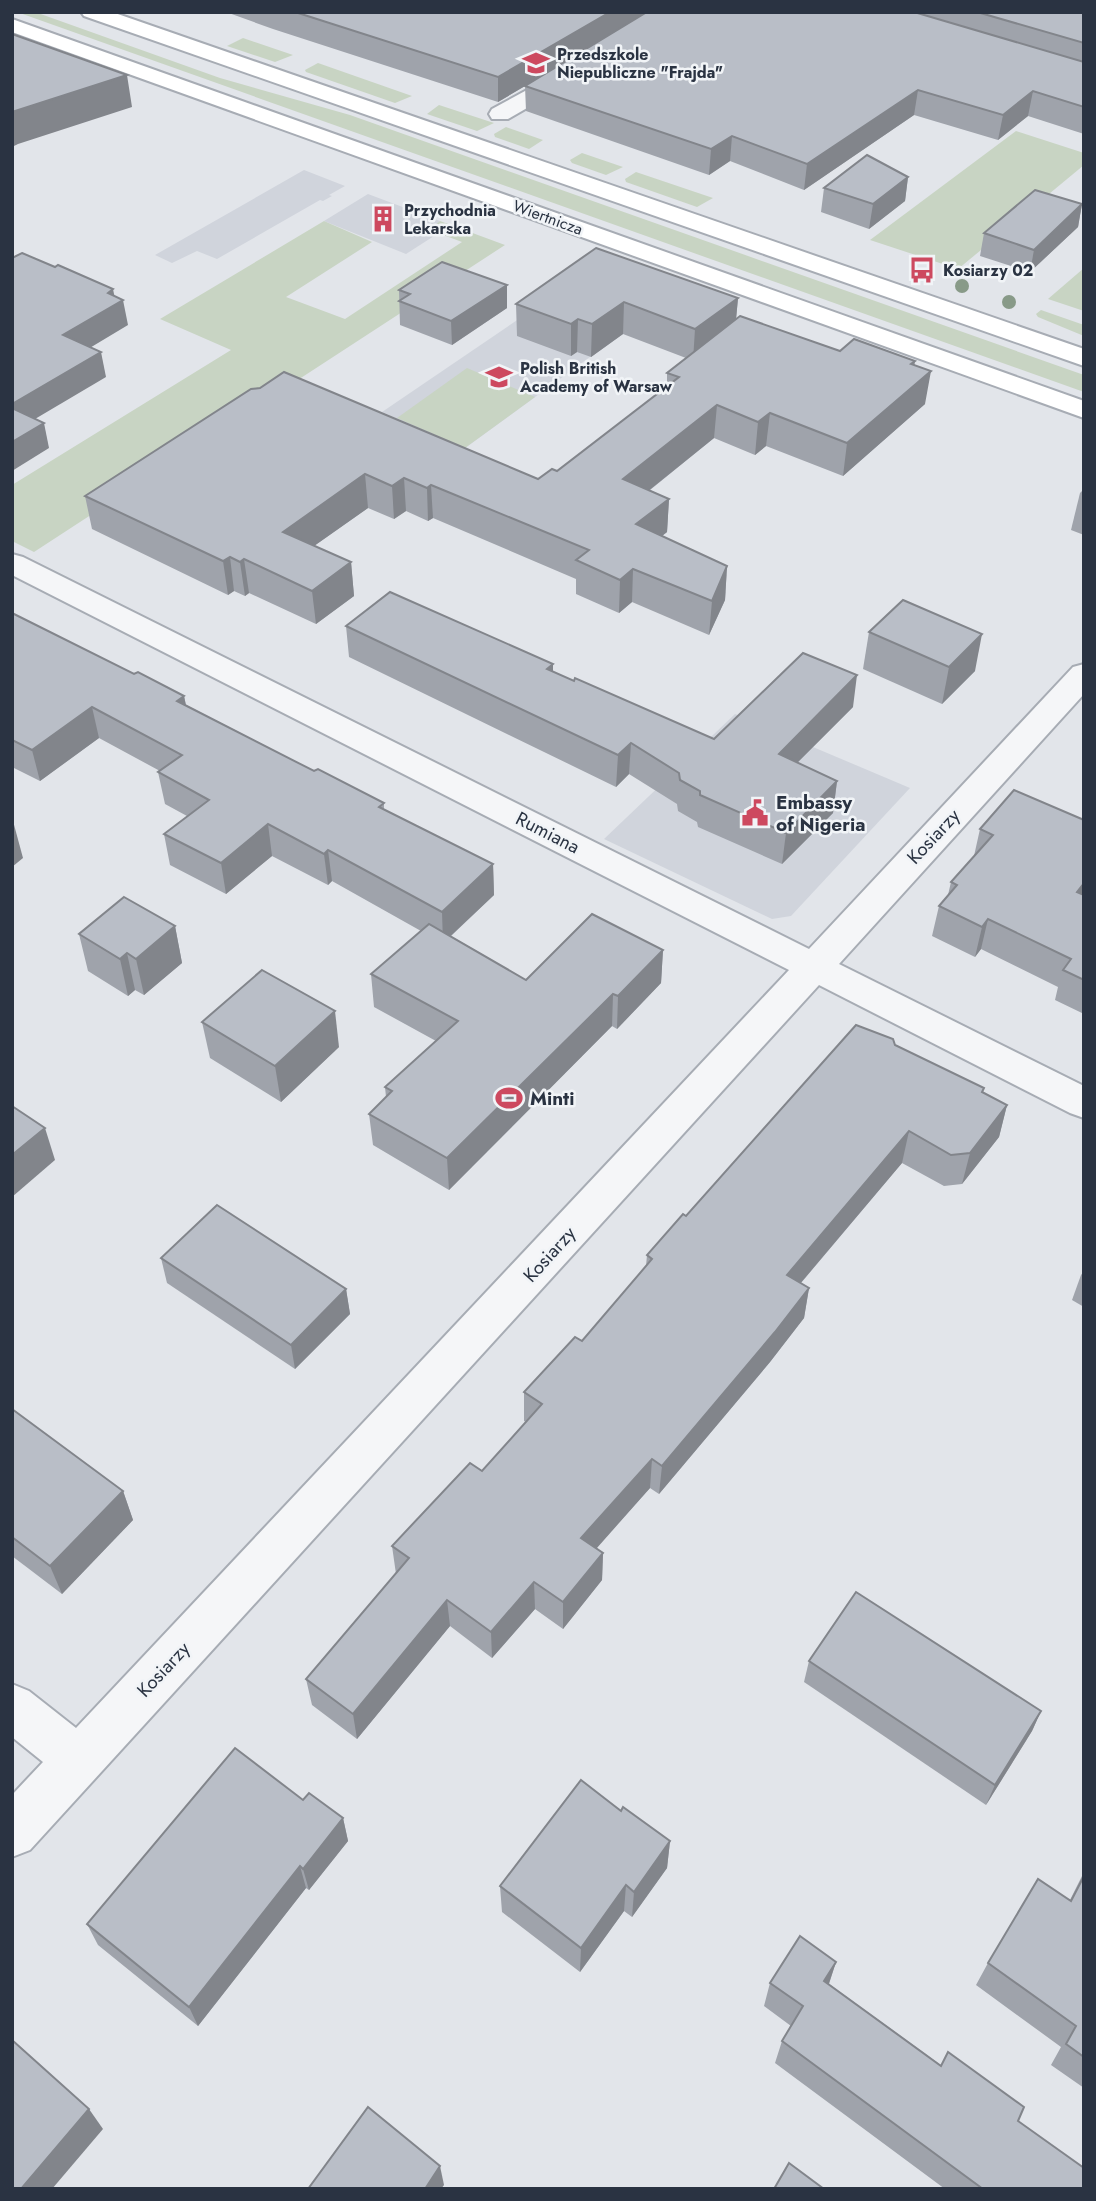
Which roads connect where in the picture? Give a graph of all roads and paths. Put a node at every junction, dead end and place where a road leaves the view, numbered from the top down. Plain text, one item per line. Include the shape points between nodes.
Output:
1 (91, 12) edge
2 (12, 25) edge
3 (592, 60) edge
4 (500, 114) dead end
5 (1084, 358) edge
6 (1084, 410) edge
7 (12, 563) edge
8 (1084, 674) edge
9 (812, 966) junction
10 (1084, 1103) edge
11 (12, 1707) edge
12 (79, 1760) junction
13 (12, 1832) edge

1 - 5 main road
2 - 6 main road, Wiertnicza
3 - 4 street
7 - 9 street, Rumiana
8 - 9 street, Kosiarzy
9 - 10 street, Rumiana
9 - 12 street, Kosiarzy
11 - 12 street
12 - 13 street, Kosiarzy

